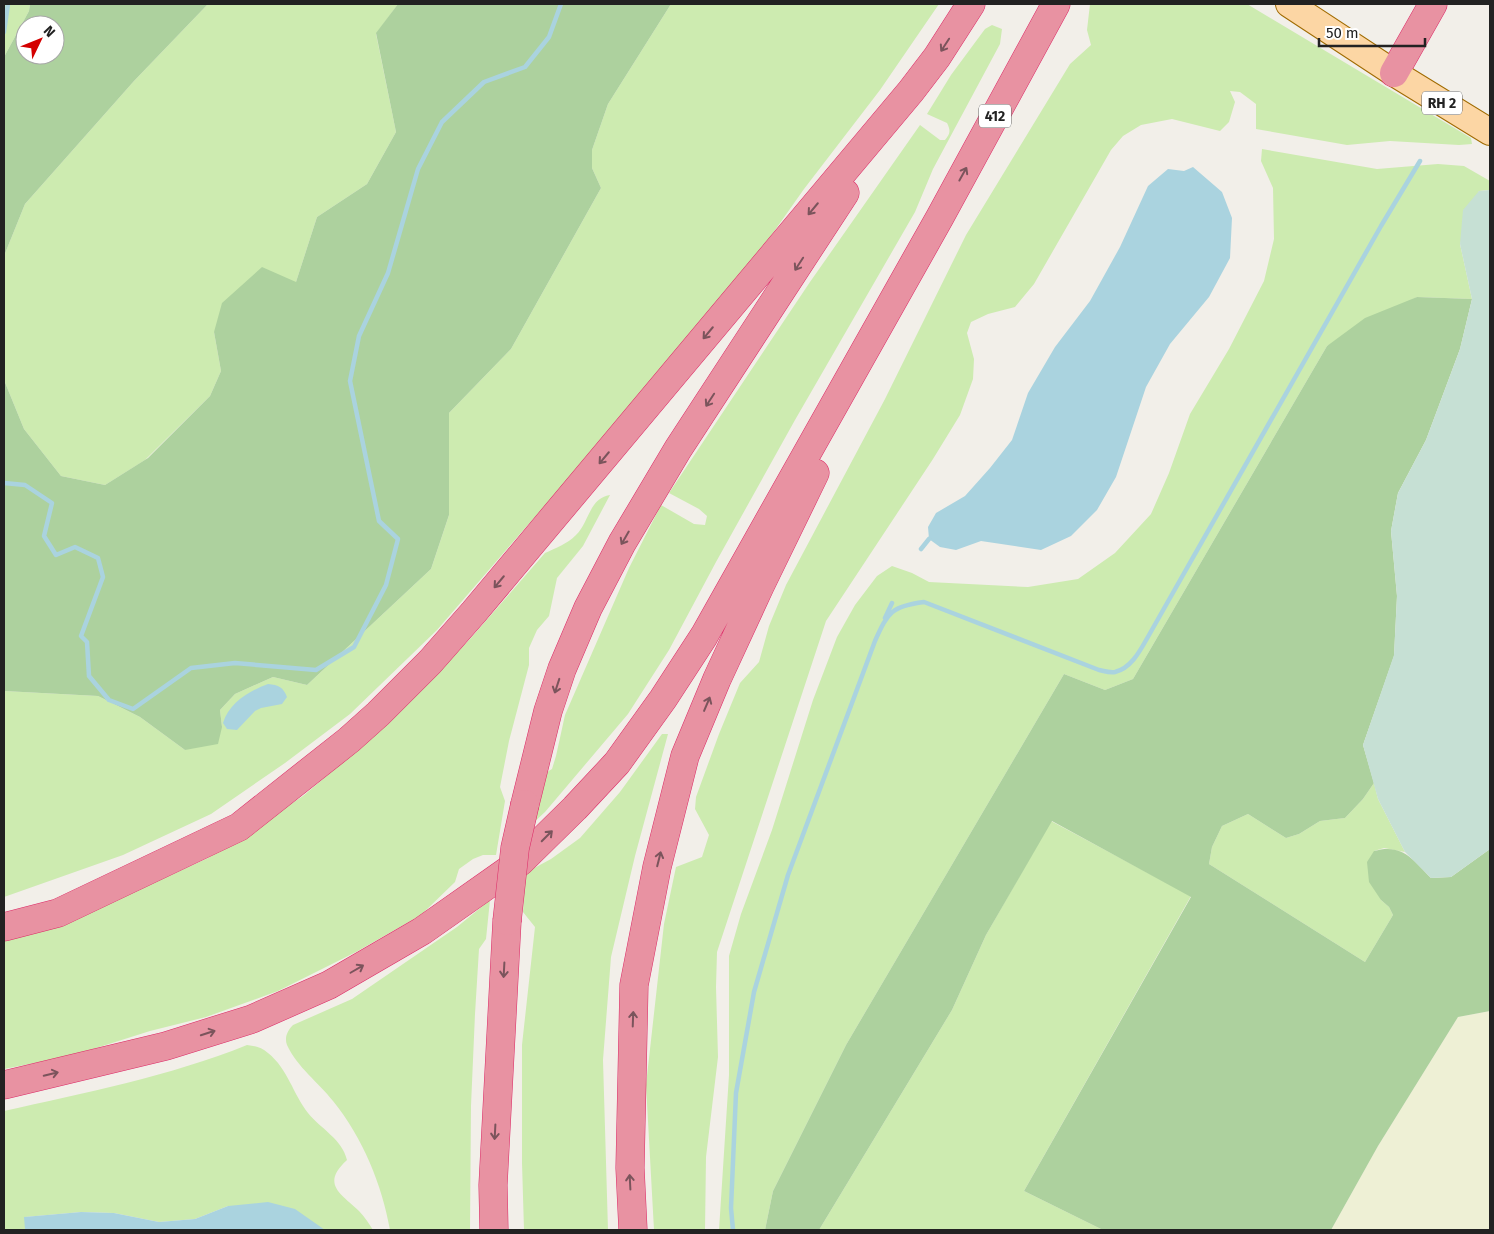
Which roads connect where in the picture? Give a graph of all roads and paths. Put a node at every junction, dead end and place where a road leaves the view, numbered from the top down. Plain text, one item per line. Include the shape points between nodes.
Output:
1 (972, 4) edge
2 (1056, 4) edge
3 (1289, 4) edge
4 (1433, 4) edge
5 (1394, 73) junction
6 (912, 91) junction
7 (1490, 132) edge
8 (940, 217) junction
9 (4, 927) edge
10 (4, 1085) edge
11 (494, 1230) edge
12 (633, 1230) edge

1 -> 6 highway
8 -> 2 highway, 412
3 - 5 main road, RH 2
4 - 5 highway
5 - 7 main road, RH 2
6 -> 9 highway via 474,612 378,714 239,827 58,913
6 -> 11 highway, bridge via 678,449 622,543 588,608 562,668 524,804 507,921 493,1185
10 -> 8 highway via 166,1046 252,1019 329,985 422,931 520,862 617,763 663,699 704,636
12 -> 8 highway via 630,1168 634,985 656,867 685,756 760,586

